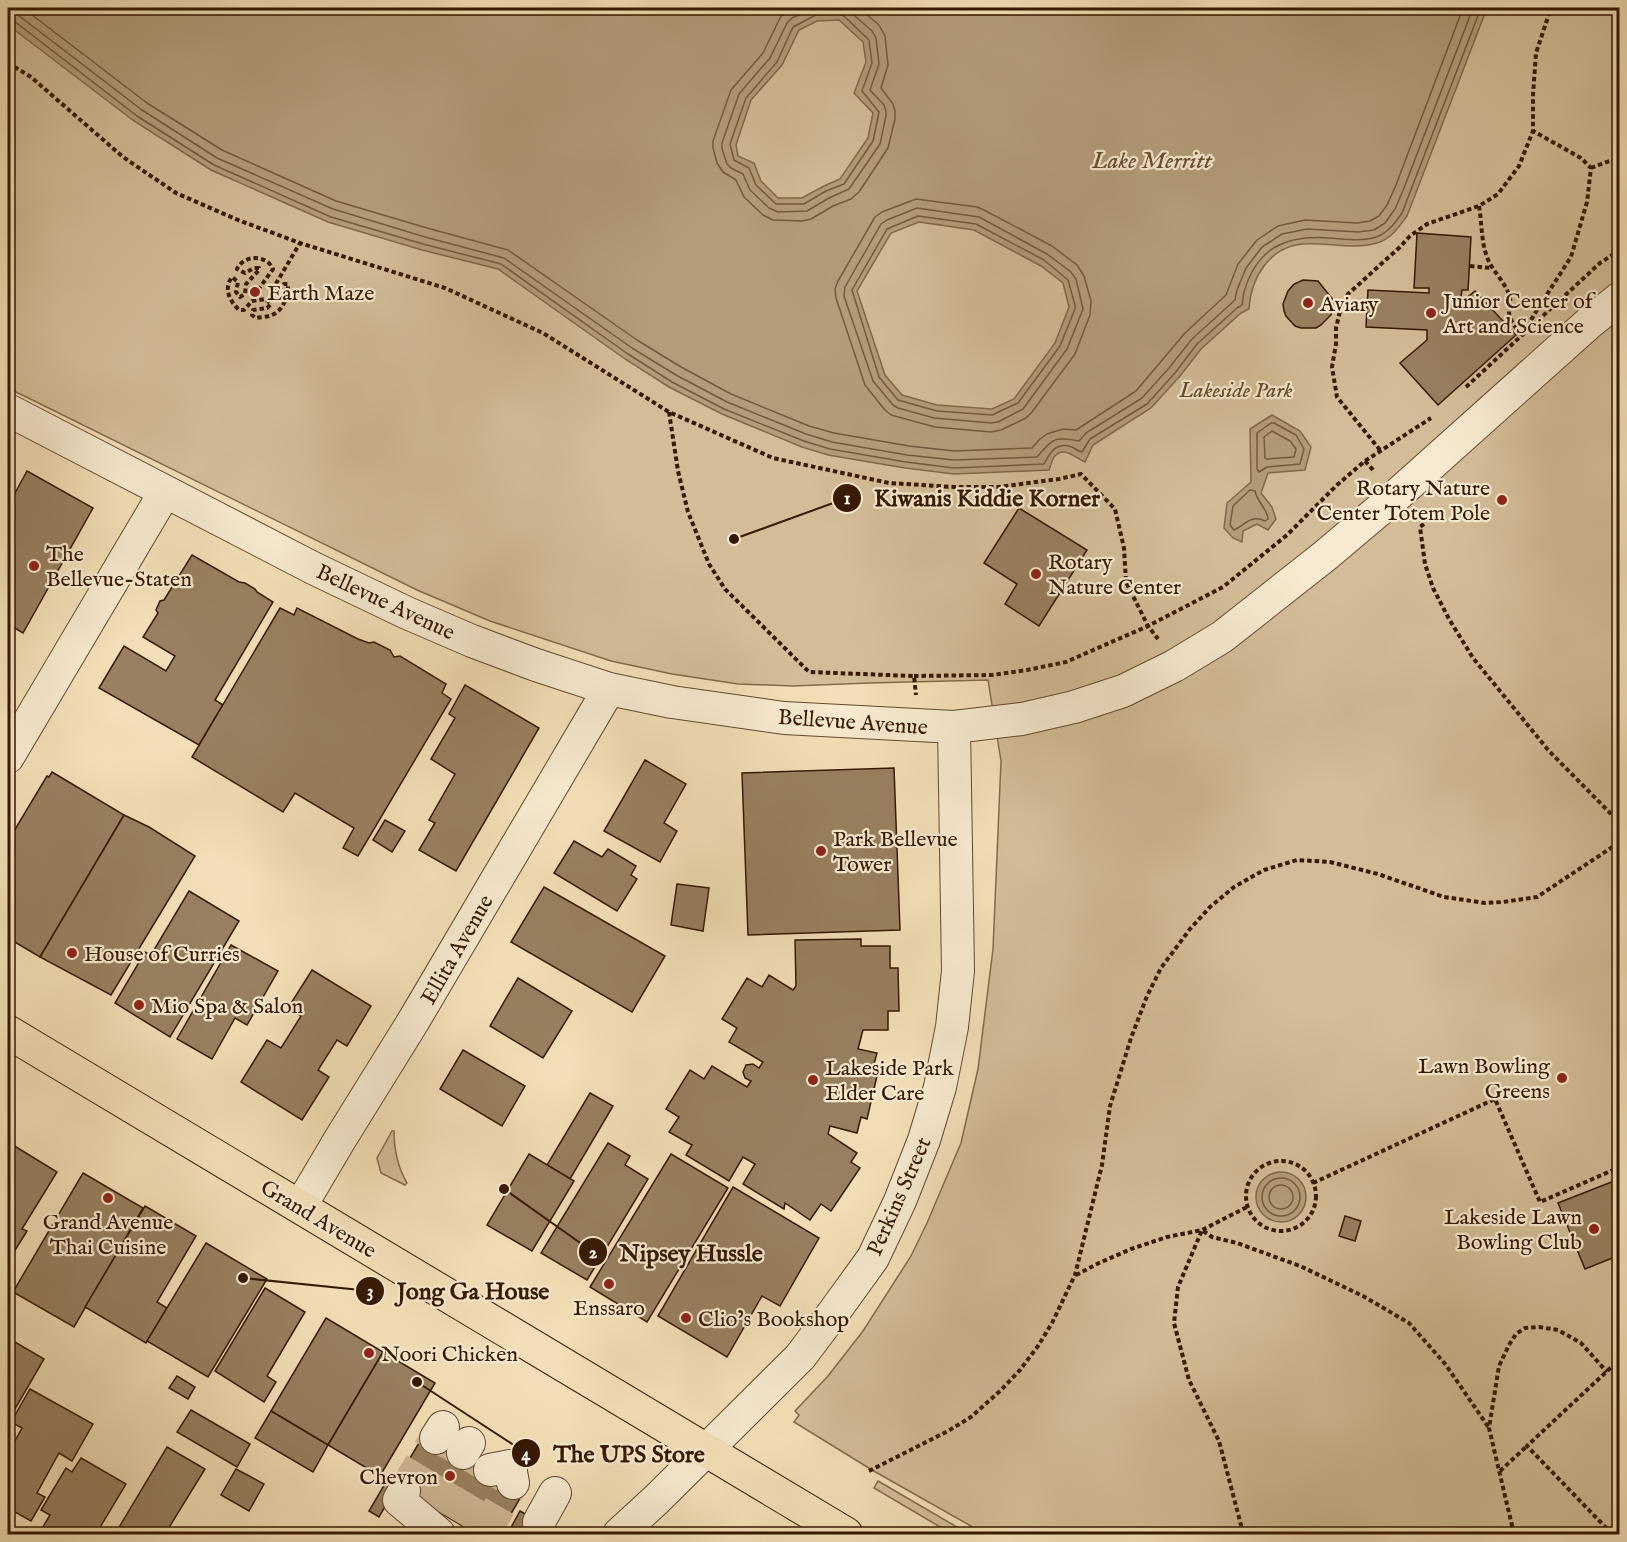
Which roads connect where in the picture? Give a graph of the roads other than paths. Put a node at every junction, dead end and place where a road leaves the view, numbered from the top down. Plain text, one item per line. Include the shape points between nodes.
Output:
1 (1620, 298) edge
2 (8, 410) edge
3 (165, 492) junction
4 (609, 688) junction
5 (954, 727) junction
6 (8, 757) edge
7 (8, 1032) edge
8 (300, 1207) junction
9 (705, 1450) junction
10 (404, 1491) dead end
11 (555, 1493) dead end
12 (539, 1522) dead end
13 (441, 1524) edge
14 (619, 1534) edge
15 (846, 1534) edge

1 - 5 street, Bellevue Avenue via 1397,495 1222,637 1123,691 1022,720
2 - 3 street, Bellevue Avenue
3 - 4 street, Bellevue Avenue via 418,618 536,665
3 - 6 street
4 - 5 street, Bellevue Avenue via 672,702 784,718
4 - 8 street, Ellita Avenue
5 - 9 street, Perkins Street via 958,971 944,1069 924,1140 873,1258 800,1357
7 - 8 main road, Grand Avenue
8 - 9 main road, Grand Avenue
9 - 14 street, Perkins Street
9 - 15 main road, Grand Avenue
10 - 13 street via 399,1500
11 - 12 street

